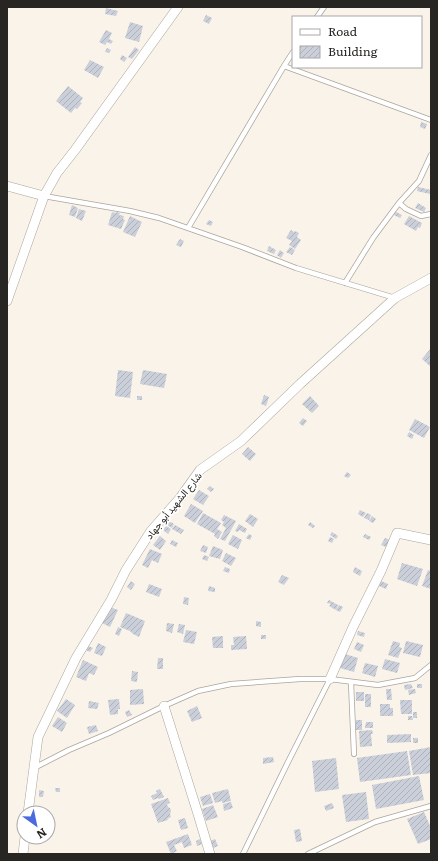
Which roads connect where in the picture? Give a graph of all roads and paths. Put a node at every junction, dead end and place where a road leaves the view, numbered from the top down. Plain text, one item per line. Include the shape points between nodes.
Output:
1 (178, 7) edge
2 (324, 7) edge
3 (319, 16) edge
4 (292, 54) edge
5 (284, 66) junction
6 (431, 120) edge
7 (431, 155) edge
8 (7, 186) edge
9 (44, 196) junction
10 (399, 203) junction
11 (431, 214) edge
12 (188, 228) junction
13 (431, 278) edge
14 (345, 282) junction
15 (395, 298) junction
16 (7, 301) edge
17 (431, 540) edge
18 (431, 665) edge
19 (330, 679) junction
20 (351, 682) junction
21 (164, 706) junction
22 (354, 754) dead end
23 (34, 768) junction
24 (29, 805) edge
25 (431, 806) edge
26 (210, 854) edge
27 (243, 854) edge
28 (308, 854) edge

1 - 9 street via 57,173
2 - 3 lane
4 - 5 lane
5 - 6 lane
5 - 12 lane
7 - 10 lane via 419,181
8 - 9 street
9 - 12 lane via 130,211
9 - 16 street
10 - 11 lane via 421,216
10 - 14 lane
12 - 14 lane via 296,268
13 - 15 street, شارع الشهيد أبو جهاد
14 - 15 lane
15 - 23 street, شارع الشهيد أبو جهاد via 241,441 200,470 151,531 76,658 38,737
17 - 19 street via 397,533
18 - 20 lane via 415,678 378,685
19 - 20 lane
19 - 21 lane via 231,684 198,691
19 - 27 lane
20 - 22 lane
21 - 23 lane
21 - 26 street
23 - 24 street, شارع الشهيد أبو جهاد
25 - 28 lane via 375,822

